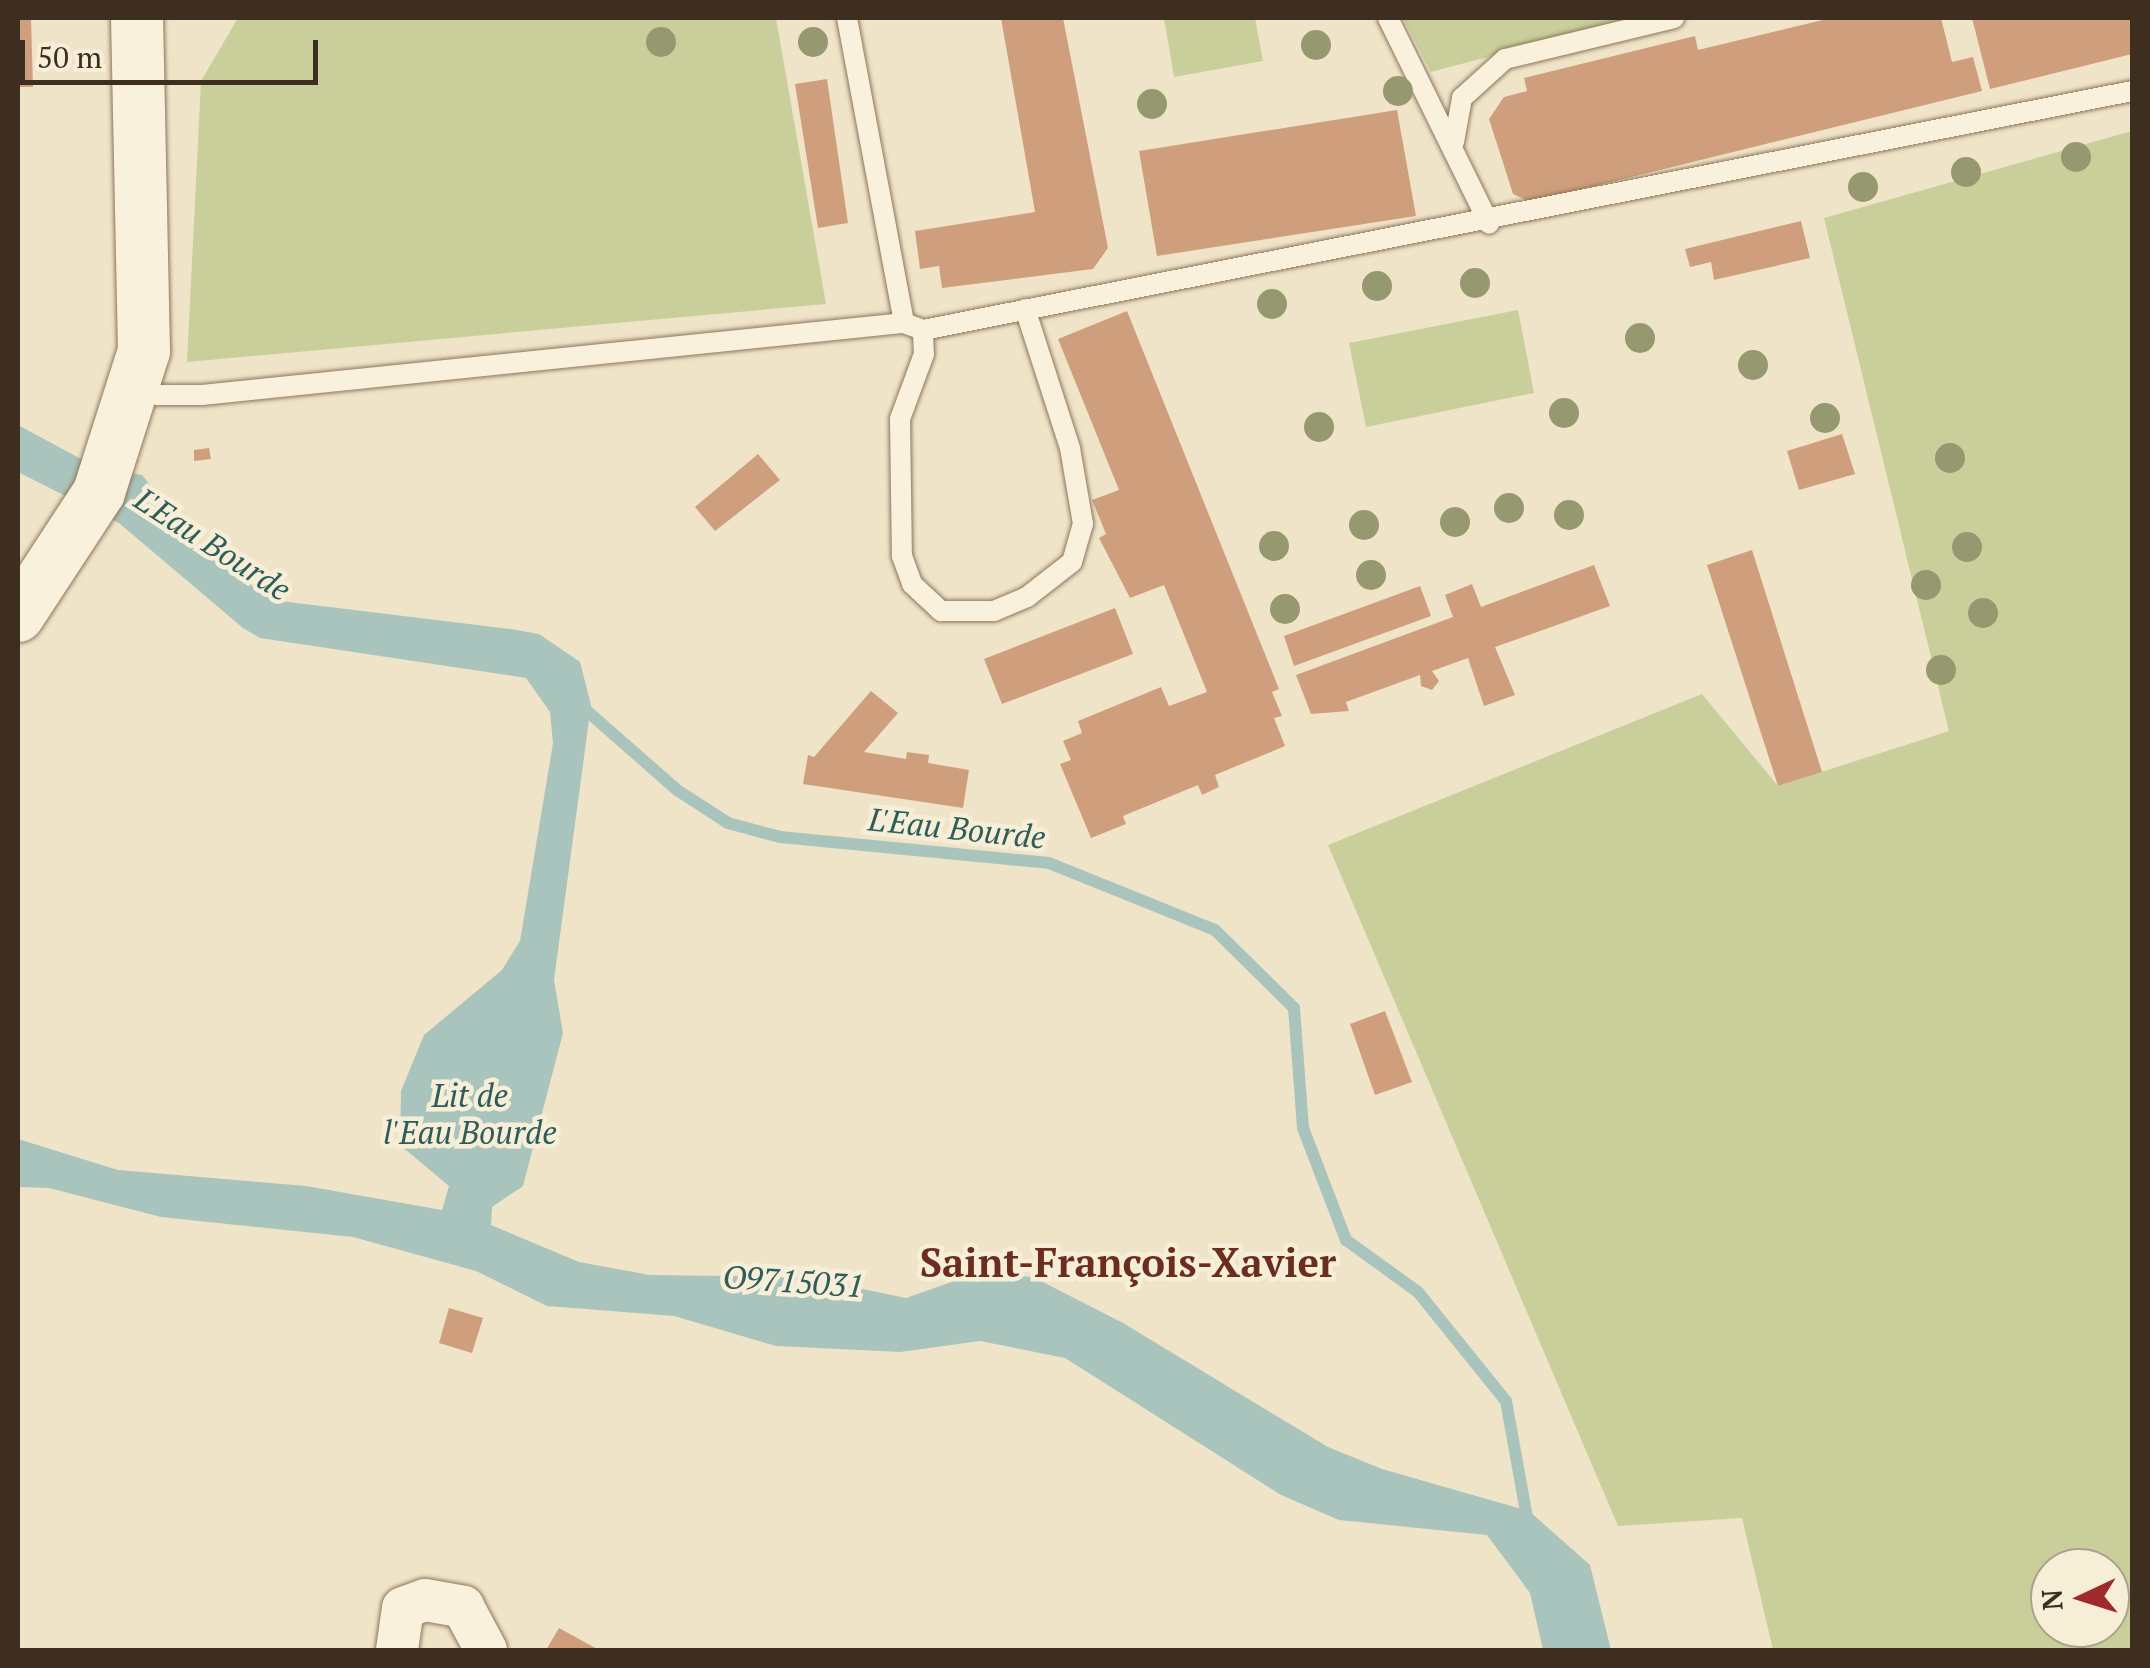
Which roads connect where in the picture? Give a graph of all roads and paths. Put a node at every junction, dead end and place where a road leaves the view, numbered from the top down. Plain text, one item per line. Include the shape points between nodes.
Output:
1 (137, 18) edge
2 (847, 18) edge
3 (1388, 18) edge
4 (1674, 18) edge
5 (2132, 90) edge
6 (1454, 142) junction
7 (1490, 223) junction
8 (138, 283) junction
9 (1024, 308) junction
10 (914, 326) junction
11 (136, 388) junction
12 (106, 442) junction
13 (62, 532) junction
14 (18, 579) edge
15 (18, 616) edge
16 (397, 1650) edge
17 (486, 1650) edge

1 - 8 street
2 - 10 lane
3 - 6 lane
4 - 6 lane via 1504,59 1462,98
5 - 7 lane
6 - 7 lane
7 - 9 lane
8 - 11 street via 144,351
8 - 12 street
9 - 10 lane
9 - 10 lane via 1070,448 1082,524 1072,562 1028,597 994,611 941,611 912,584 902,556 898,434 924,354
10 - 11 lane via 202,395
11 - 12 street
12 - 13 street
13 - 14 street
13 - 15 street
16 - 17 street via 403,1608 425,1600 463,1607

